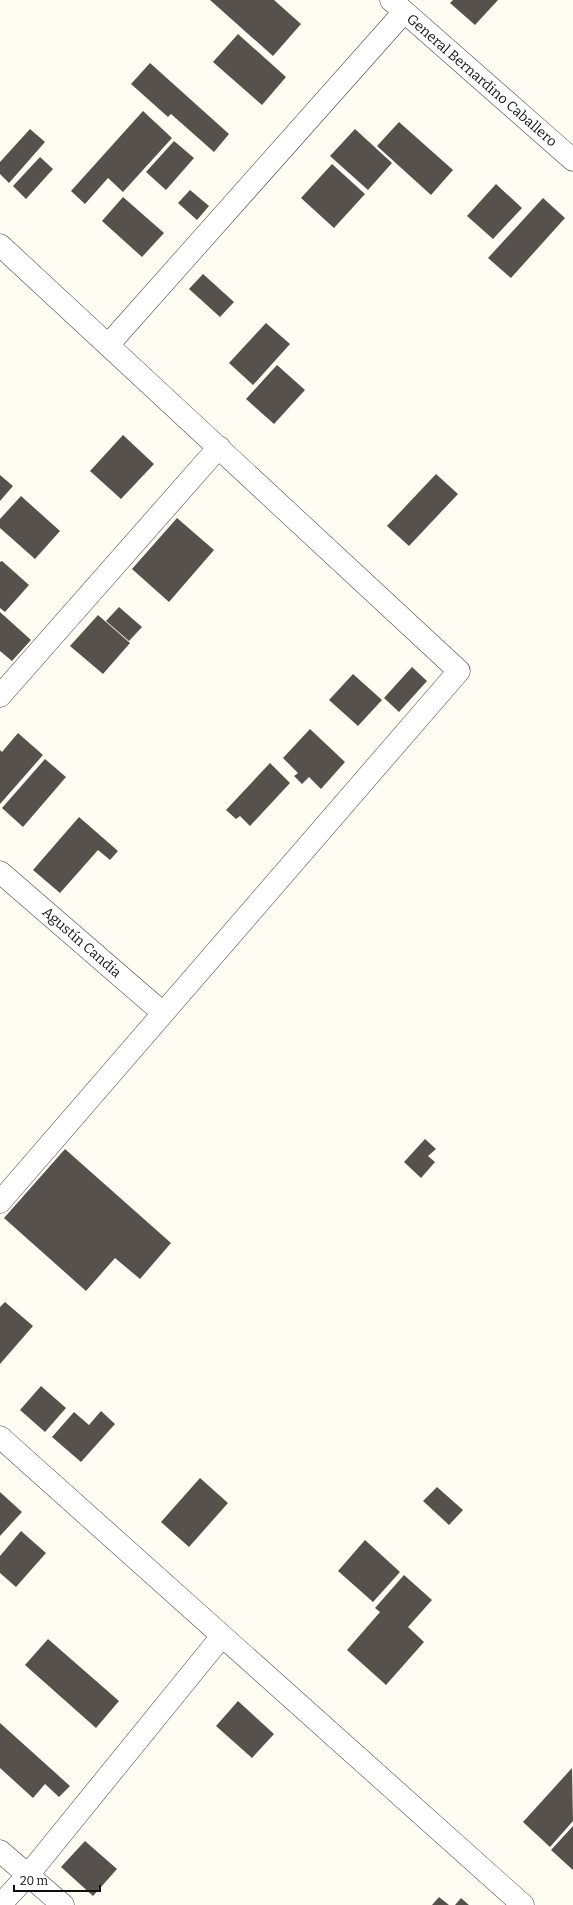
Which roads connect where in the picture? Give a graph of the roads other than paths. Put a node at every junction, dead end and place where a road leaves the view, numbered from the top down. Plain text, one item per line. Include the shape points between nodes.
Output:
1 (398, 6) edge
2 (573, 160) edge
3 (0, 245) edge
4 (108, 344) junction
5 (219, 447) junction
6 (0, 696) edge
7 (0, 872) edge
8 (163, 1013) junction
9 (0, 1202) edge
10 (0, 1437) edge
11 (222, 1636) junction
12 (0, 1851) edge
13 (28, 1875) junction
14 (0, 1905) edge
15 (63, 1905) edge
16 (523, 1905) edge

1 - 2 street, General Bernardino Caballero
1 - 4 street
3 - 4 street
4 - 5 street
5 - 6 street
5 - 8 street via 459,670
7 - 8 street, Agustín Candia
8 - 9 street
10 - 11 street
11 - 13 street
11 - 16 street
12 - 13 street
13 - 14 street
13 - 15 street

